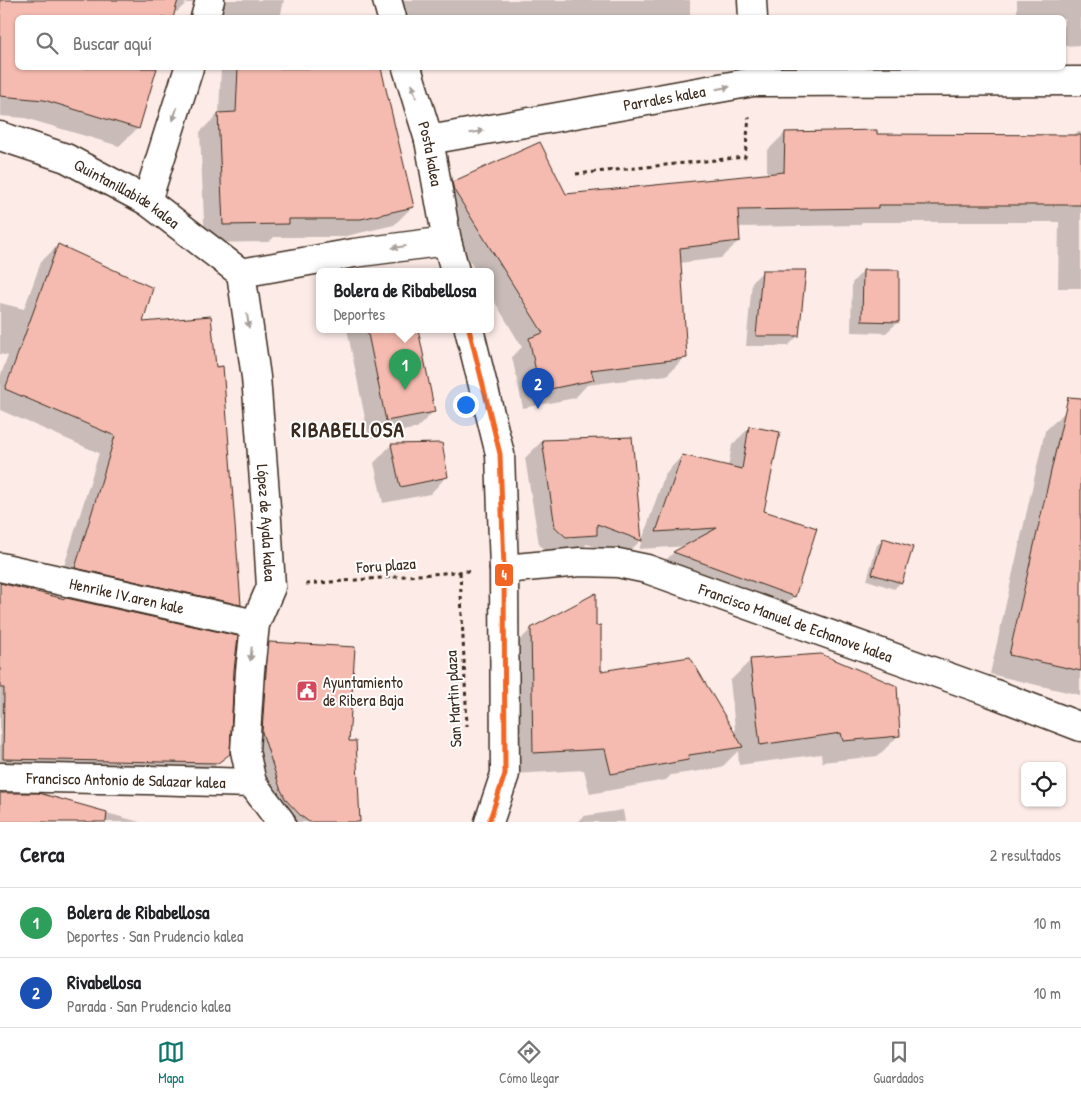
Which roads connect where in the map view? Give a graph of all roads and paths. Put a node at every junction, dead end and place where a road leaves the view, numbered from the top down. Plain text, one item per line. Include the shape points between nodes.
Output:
1 (210, 0) edge
2 (387, 0) edge
3 (752, 0) edge
4 (206, 15) edge
5 (391, 15) edge
6 (752, 15) edge
7 (188, 70) edge
8 (408, 70) edge
9 (753, 75) edge
10 (1081, 81) edge
11 (0, 136) edge
12 (429, 140) junction
13 (576, 174) dead end
14 (147, 201) junction
15 (447, 241) junction
16 (454, 268) edge
17 (241, 273) junction
18 (470, 333) edge
19 (0, 567) edge
20 (504, 569) junction
21 (460, 572) junction
22 (271, 587) junction
23 (255, 624) junction
24 (1081, 727) edge
25 (467, 728) dead end
26 (0, 777) edge
27 (252, 783) junction
28 (281, 822) edge
29 (489, 822) edge

1 - 4 street
2 - 5 street
3 - 6 street
7 -> 14 street
12 -> 8 street, Posta kalea
9 - 10 street, Parrales kalea
12 -> 9 street, Parrales kalea
9 - 13 path via 745,157
11 - 14 street, Quintanillabide kalea via 66,158
12 - 15 street, Posta kalea
14 - 17 street, Quintanillabide kalea
15 - 16 street, Posta kalea
15 -> 17 street
17 -> 22 street, López de Ayala kalea via 256,377
18 - 20 street via 500,454
19 - 23 street, Henrike IV.aren kale
20 - 21 path, Foru plaza
20 - 24 street, Francisco Manuel de Echanove kalea via 580,562 618,563 647,569
20 - 29 street via 505,774
21 - 22 path, Foru plaza
21 - 25 path, San Martin plaza
22 - 23 street, López de Ayala kalea
23 -> 27 street, López de Ayala kalea via 245,751
26 - 27 street, Francisco Antonio de Salazar kalea
27 - 28 street, López de Ayala kalea

